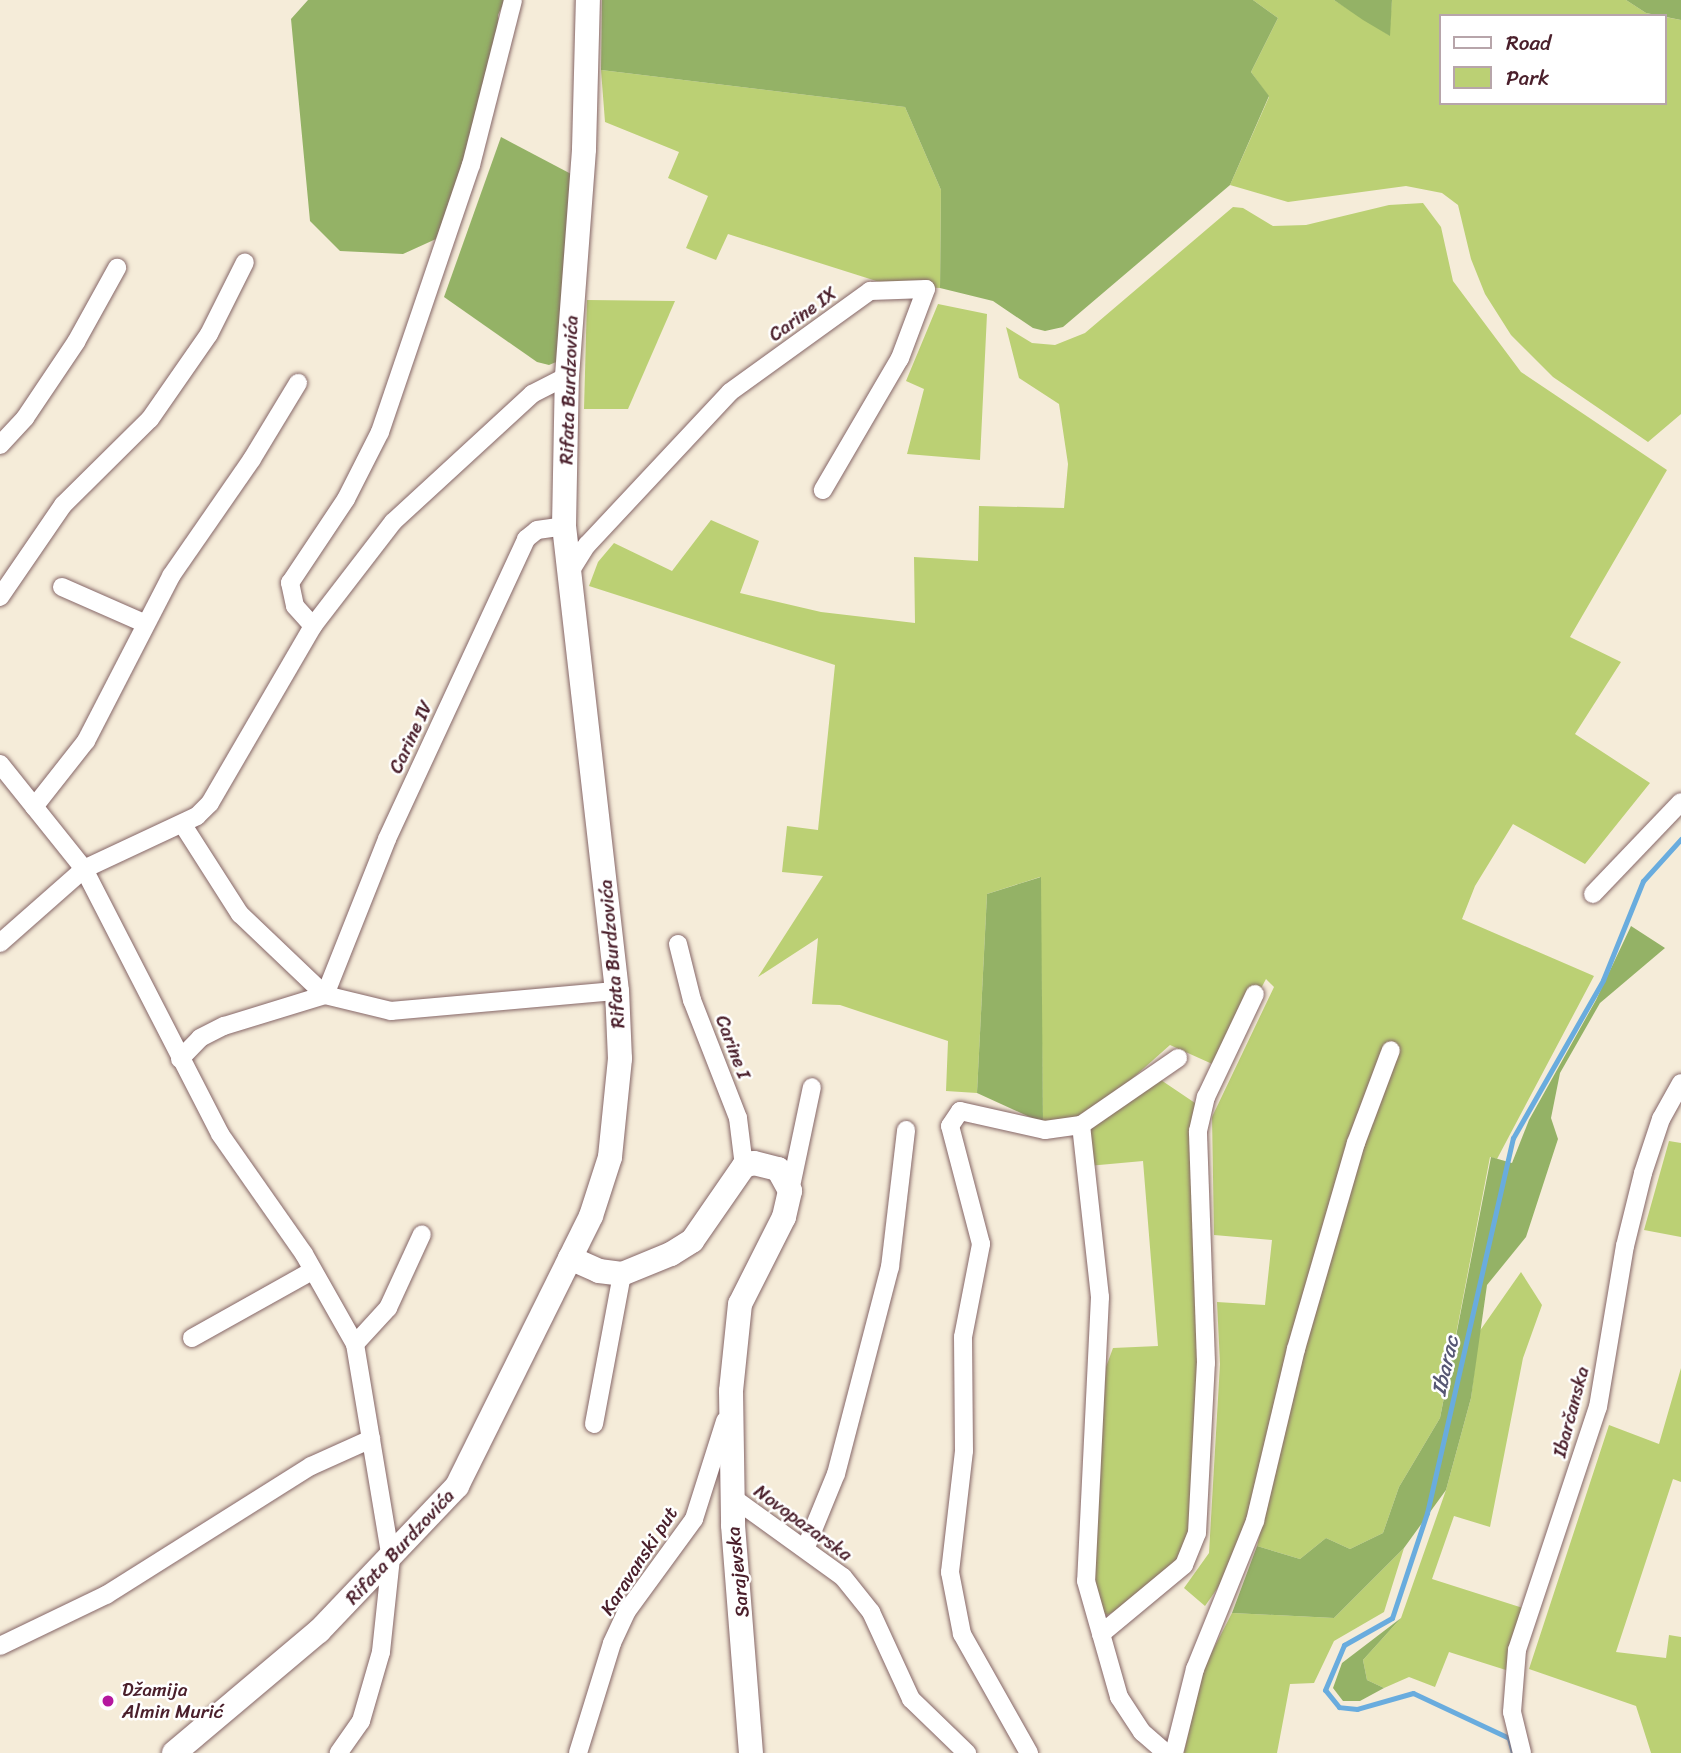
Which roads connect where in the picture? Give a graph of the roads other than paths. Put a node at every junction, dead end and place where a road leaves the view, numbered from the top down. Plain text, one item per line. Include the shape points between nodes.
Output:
1 (513, 0) edge
2 (588, 0) edge
3 (245, 262) dead end
4 (117, 268) dead end
5 (567, 376) junction
6 (298, 383) dead end
7 (0, 444) edge
8 (823, 490) dead end
9 (564, 526) junction
10 (568, 575) junction
11 (62, 587) dead end
12 (0, 597) edge
13 (144, 623) junction
14 (313, 626) junction
15 (0, 764) edge
16 (1681, 802) edge
17 (34, 807) junction
18 (183, 825) junction
19 (84, 869) junction
20 (1593, 894) dead end
21 (0, 943) edge
22 (678, 944) dead end
23 (617, 991) junction
24 (1255, 994) dead end
25 (325, 995) junction
26 (1391, 1050) dead end
27 (1178, 1058) dead end
28 (180, 1059) junction
29 (1681, 1083) edge
30 (812, 1087) dead end
31 (1080, 1125) junction
32 (906, 1130) dead end
33 (744, 1166) junction
34 (790, 1191) junction
35 (422, 1234) dead end
36 (570, 1258) junction
37 (312, 1271) junction
38 (622, 1275) junction
39 (192, 1338) dead end
40 (355, 1344) junction
41 (731, 1391) junction
42 (594, 1424) dead end
43 (370, 1439) junction
44 (732, 1497) junction
45 (806, 1547) junction
46 (391, 1558) junction
47 (1101, 1634) junction
48 (0, 1646) edge
49 (174, 1753) edge
50 (339, 1753) edge
51 (578, 1753) edge
52 (751, 1753) edge
53 (967, 1753) edge
54 (1029, 1753) edge
55 (1166, 1753) edge
56 (1174, 1753) edge
57 (1522, 1753) edge

1 - 14 street via 471,165 376,442 334,519 290,583 295,606
2 - 5 street, Rifata Burdzovića via 584,149
3 - 12 street via 209,334 150,419 63,505
4 - 7 street via 76,342 24,418
5 - 9 street, Rifata Burdzovića
5 - 14 street via 532,394 393,522
6 - 13 street
8 - 10 street, Carine IX via 900,358 926,289 870,291 730,392 587,545
9 - 10 street, Rifata Burdzovića
9 - 25 street, Carine IV via 537,530 526,539 387,839
10 - 23 street, Rifata Burdzovića
11 - 13 street
13 - 17 street via 86,741
14 - 18 street via 209,803
15 - 17 street
16 - 20 street
17 - 19 street
18 - 19 street
18 - 25 street via 240,914
19 - 21 street
19 - 28 street
22 - 33 street, Carine I via 692,1000 738,1118
23 - 25 street via 391,1011
23 - 36 street, Rifata Burdzovića via 616,1125 590,1216
24 - 47 street via 1206,1097 1198,1131 1206,1363 1195,1544 1184,1565
25 - 28 street via 223,1026 200,1038
26 - 56 street via 1356,1143 1296,1349 1255,1521 1195,1669
27 - 31 street
28 - 37 street via 220,1134
29 - 57 street, Ibarčanska via 1661,1119 1643,1173 1598,1407 1517,1650 1511,1712
30 - 34 street
31 - 47 street via 1100,1297 1086,1581
31 - 54 street via 1045,1130 960,1111 950,1126 981,1244 963,1337 964,1451 950,1572 962,1633
32 - 45 street via 890,1267 836,1474
33 - 34 street via 754,1163 778,1169
33 - 38 street via 692,1241
34 - 41 street, Sarajevska via 784,1217 740,1304
35 - 40 street via 388,1308
36 - 38 street
36 - 46 street, Rifata Burdzovića via 457,1486
37 - 39 street
37 - 40 street
38 - 42 street
40 - 43 street
41 - 44 street, Sarajevska
41 - 51 street, Karavanski put via 694,1519 627,1611
43 - 46 street
43 - 48 street via 310,1466 106,1595
44 - 45 street, Novopazarska
44 - 52 street, Sarajevska
45 - 53 street, Novopazarska via 844,1577 871,1612 911,1699
46 - 49 street, Rifata Burdzovića via 319,1631
46 - 50 street via 381,1652 361,1721
47 - 55 street via 1119,1697 1142,1732

